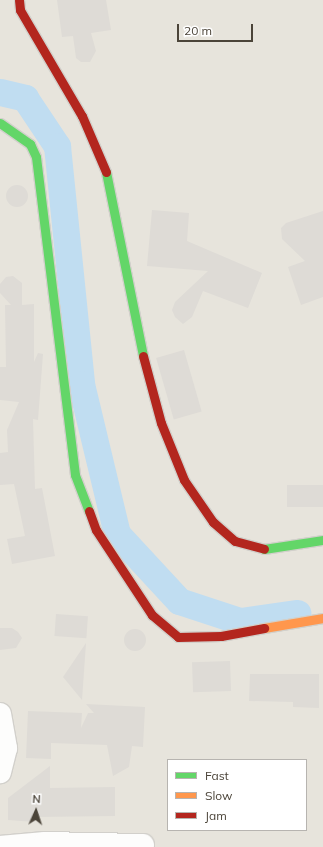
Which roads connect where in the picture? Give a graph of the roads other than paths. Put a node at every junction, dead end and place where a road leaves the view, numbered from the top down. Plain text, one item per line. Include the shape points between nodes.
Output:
1 (19, 0) edge
2 (0, 123) edge
3 (323, 540) edge
4 (323, 618) edge
5 (0, 714) edge
6 (0, 772) edge
7 (143, 845) dead end
8 (0, 847) edge

1 - 3 street via 20,10 82,116 105,168 146,370 161,423 184,480 213,522 235,541 265,549
2 - 4 street via 30,144 36,157 74,475 100,537 152,615 178,636 221,636
5 - 6 street via 6,748
7 - 8 street via 45,843

